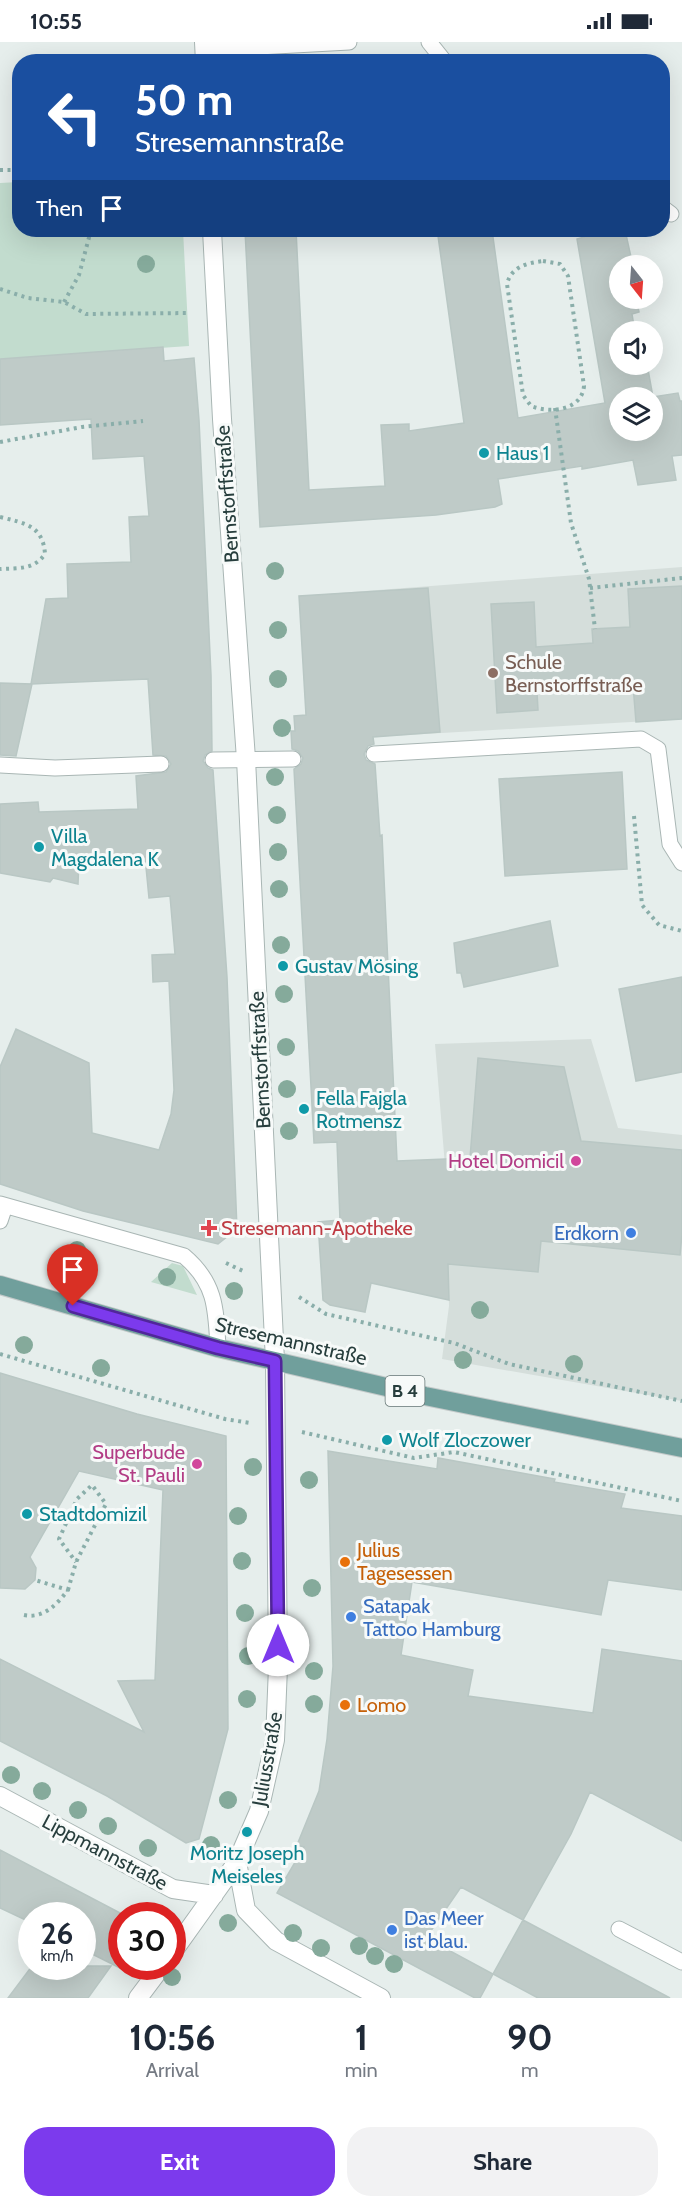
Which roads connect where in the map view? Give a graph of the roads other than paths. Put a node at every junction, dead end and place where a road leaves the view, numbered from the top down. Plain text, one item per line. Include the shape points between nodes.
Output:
1 (349, 42) edge
2 (429, 42) edge
3 (205, 51) edge
4 (439, 54) edge
5 (212, 237) edge
6 (374, 754) dead end
7 (246, 759) junction
8 (293, 759) dead end
9 (213, 760) dead end
10 (161, 764) dead end
11 (0, 765) edge
12 (682, 863) edge
13 (2, 1205) edge
14 (0, 1221) edge
15 (0, 1285) edge
16 (218, 1348) junction
17 (275, 1361) junction
18 (682, 1448) edge
19 (0, 1796) edge
20 (237, 1862) junction
21 (214, 1895) junction
22 (619, 1929) dead end
23 (186, 1934) edge
24 (682, 1962) edge
25 (152, 1980) edge
26 (138, 1998) edge
27 (381, 1998) edge

1 - 3 lane
2 - 4 lane
5 - 7 street, Bernstorffstraße
6 - 12 lane via 641,739 658,749 670,844
7 - 8 lane
7 - 9 lane
7 - 17 street, Bernstorffstraße
10 - 11 lane via 56,768
13 - 14 lane
13 - 16 lane via 184,1256 201,1274 216,1303
15 - 16 main road, Stresemannstraße / B 4
16 - 17 main road, Stresemannstraße / B 4
17 - 18 main road, Stresemannstraße / B 4
17 - 20 street, Juliusstraße via 278,1667 274,1740 259,1811
19 - 21 street, Lippmannstraße via 173,1889
20 - 21 street, Juliusstraße
20 - 27 street via 246,1910 276,1941
21 - 23 street, Juliusstraße
22 - 24 lane
25 - 26 street

